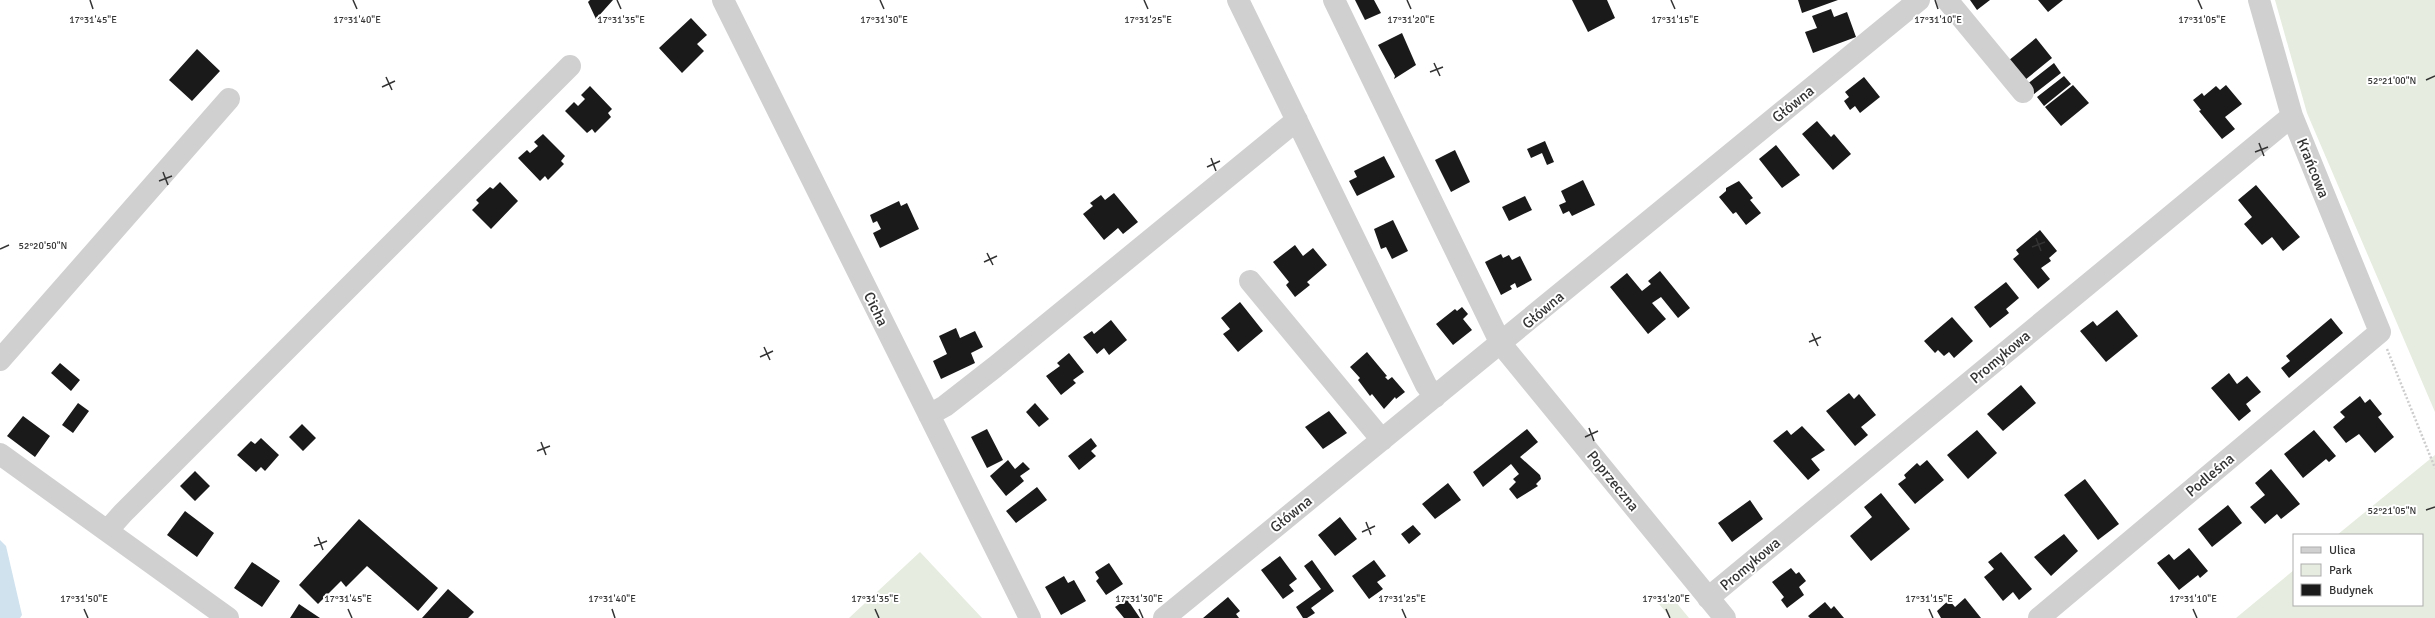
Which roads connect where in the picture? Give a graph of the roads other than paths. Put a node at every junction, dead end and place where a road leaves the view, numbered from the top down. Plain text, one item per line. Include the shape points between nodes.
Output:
1 (723, 0) edge
2 (1238, 0) edge
3 (1334, 0) edge
4 (1919, 0) edge
5 (1947, 0) edge
6 (2259, 0) edge
7 (570, 66) dead end
8 (2023, 92) dead end
9 (229, 99) dead end
10 (2292, 116) junction
11 (1297, 120) junction
12 (1250, 281) dead end
13 (2380, 332) joint
14 (1501, 344) junction
15 (0, 360) edge
16 (1435, 396) junction
17 (929, 415) junction
18 (1382, 440) junction
19 (0, 454) edge
20 (107, 531) junction
21 (1708, 598) junction
22 (228, 618) edge
23 (1030, 618) edge
24 (1164, 618) edge
25 (1725, 618) edge
26 (2039, 618) edge

1 - 17 street, Cicha
2 - 11 street
3 - 14 street, Poprzeczna
4 - 14 street, Główna
5 - 8 street
6 - 10 street, Krańcowa
7 - 20 street
9 - 15 street
10 - 13 street, Krańcowa
10 - 21 street, Promykowa
11 - 16 street via 1426,385
11 - 17 street via 976,382
12 - 18 street
13 - 26 street, Podleśna
14 - 16 street, Główna
14 - 21 street, Poprzeczna
16 - 18 street, Główna
17 - 23 street, Cicha
18 - 24 street, Główna
19 - 20 street
20 - 22 street
21 - 25 street, Poprzeczna

